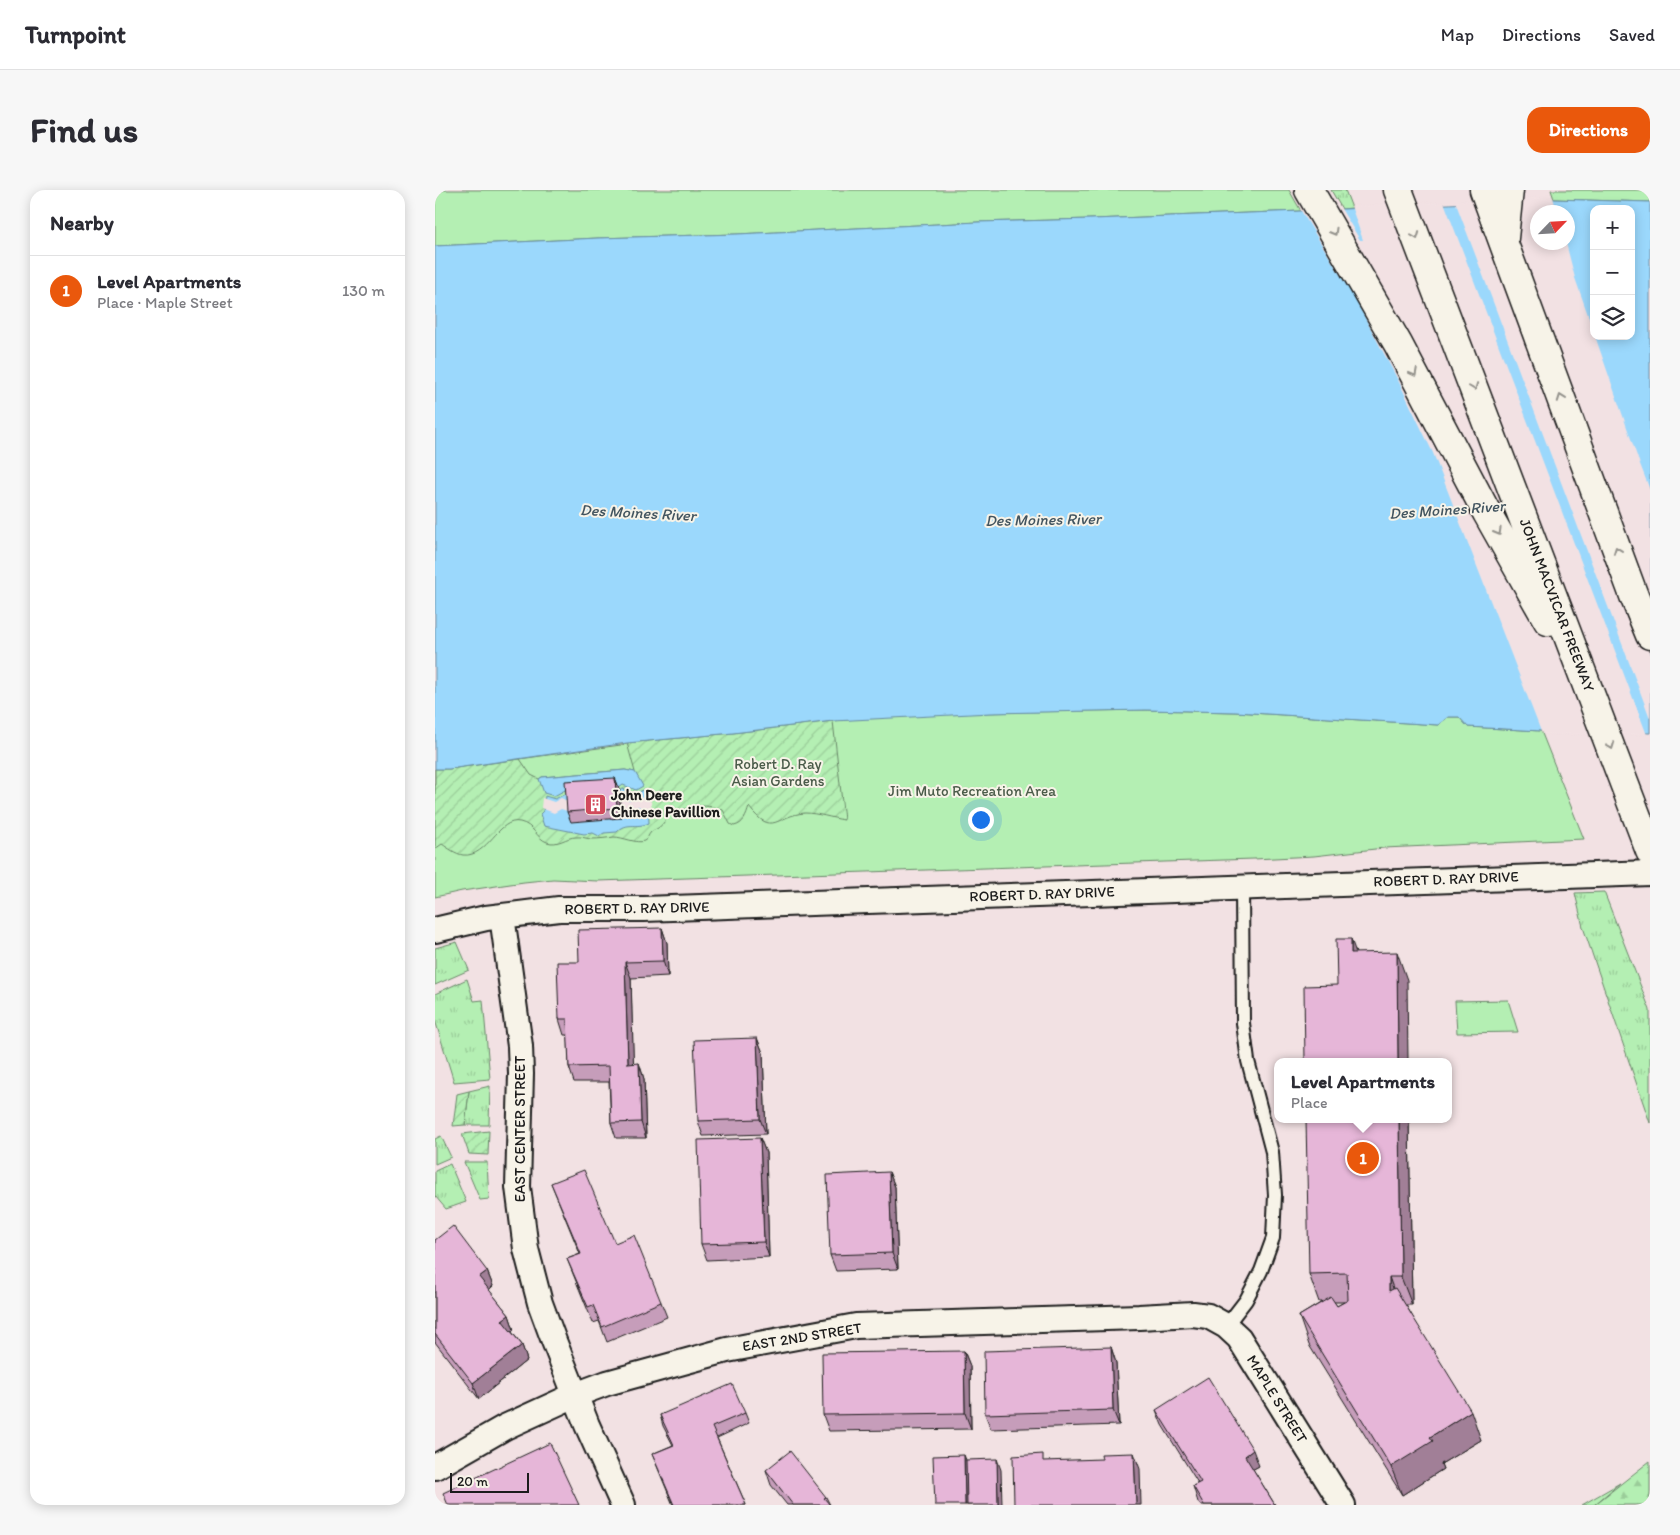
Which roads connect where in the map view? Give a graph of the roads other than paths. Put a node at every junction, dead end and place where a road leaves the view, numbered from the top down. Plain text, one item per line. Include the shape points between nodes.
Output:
1 (1309, 190) edge
2 (1399, 190) edge
3 (1484, 190) edge
4 (1509, 190) edge
5 (1503, 244) junction
6 (1650, 634) edge
7 (1593, 701) junction
8 (1650, 851) edge
9 (1650, 873) edge
10 (1242, 887) junction
11 (502, 916) junction
12 (435, 930) edge
13 (1193, 1314) joint
14 (1226, 1326) junction
15 (575, 1395) junction
16 (435, 1467) edge
17 (623, 1505) edge
18 (1343, 1505) edge

1 -> 7 highway via 1398,344 1487,513
2 -> 7 highway, JOHN MACVICAR FREEWAY
3 - 5 highway
4 - 5 highway
6 -> 5 highway
7 -> 8 highway, JOHN MACVICAR FREEWAY
9 - 10 street, ROBERT D. RAY DRIVE
10 - 11 street, ROBERT D. RAY DRIVE via 645,909 559,909
10 - 14 lane via 1243,1023 1248,1061 1272,1152 1275,1195 1273,1238 1261,1271 1246,1300
11 - 12 street, ROBERT D. RAY DRIVE
11 - 15 street, EAST CENTER STREET via 520,1046 518,1170 522,1224 540,1303
13 - 14 street, MAPLE STREET via 1209,1316
13 - 15 street, EAST 2ND STREET via 856,1326 727,1350
14 - 18 street, MAPLE STREET via 1239,1338
15 - 16 street, EAST 2ND STREET via 505,1427
15 - 17 street, EAST CENTER STREET

